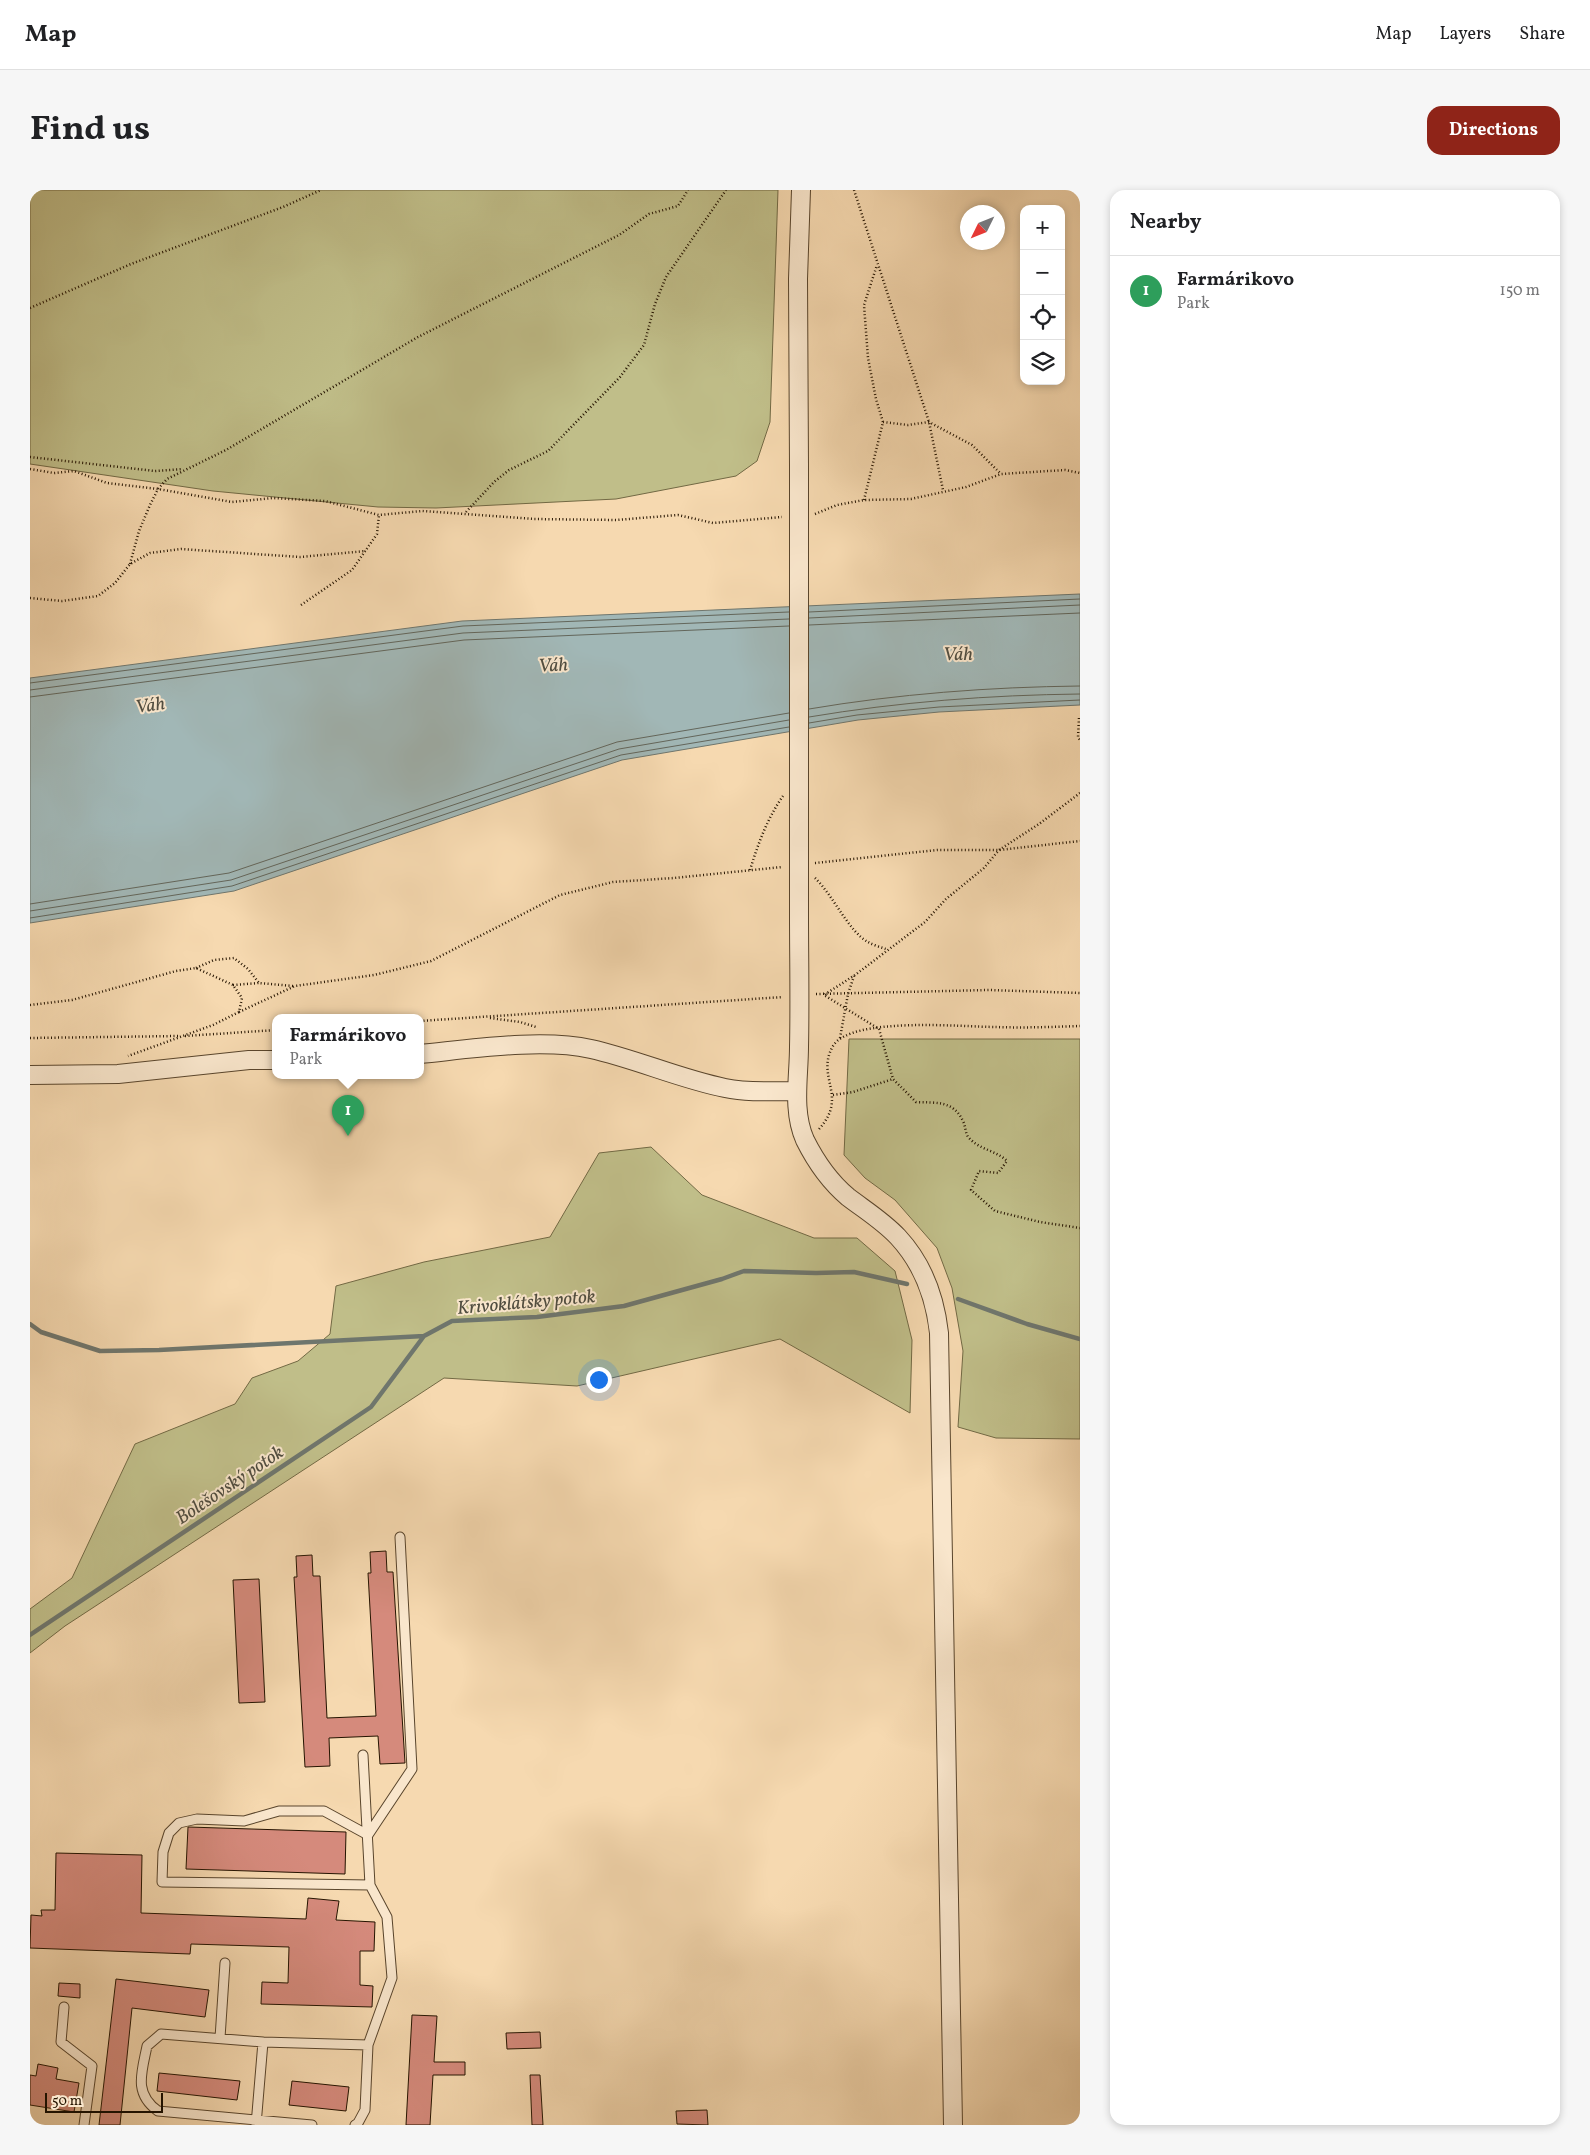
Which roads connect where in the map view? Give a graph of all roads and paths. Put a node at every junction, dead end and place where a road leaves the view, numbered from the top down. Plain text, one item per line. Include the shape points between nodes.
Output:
1 (321, 190) edge
2 (688, 190) edge
3 (726, 190) edge
4 (801, 190) edge
5 (854, 190) edge
6 (877, 264) junction
7 (30, 308) edge
8 (883, 422) junction
9 (929, 422) junction
10 (30, 458) edge
11 (30, 469) edge
12 (184, 469) junction
13 (1080, 473) edge
14 (1001, 474) junction
15 (158, 489) junction
16 (943, 490) junction
17 (864, 500) junction
18 (466, 512) junction
19 (806, 514) dead end
20 (379, 515) junction
21 (788, 516) dead end
22 (366, 551) junction
23 (130, 564) junction
24 (30, 598) edge
25 (301, 605) dead end
26 (1079, 718) dead end
27 (1080, 740) edge
28 (788, 792) dead end
29 (1080, 793) edge
30 (1080, 841) edge
31 (999, 850) junction
32 (811, 864) dead end
33 (784, 866) dead end
34 (750, 870) junction
35 (814, 877) dead end
36 (886, 949) junction
37 (196, 968) junction
38 (855, 975) junction
39 (259, 983) junction
40 (233, 985) junction
41 (295, 986) junction
42 (1080, 993) edge
43 (848, 994) junction
44 (824, 995) junction
45 (799, 996) junction
46 (30, 1005) edge
47 (845, 1008) junction
48 (239, 1012) junction
49 (481, 1017) junction
50 (424, 1021) edge
51 (1080, 1026) edge
52 (541, 1029) dead end
53 (879, 1029) junction
54 (272, 1030) edge
55 (182, 1036) junction
56 (30, 1038) edge
57 (840, 1038) junction
58 (424, 1054) edge
59 (272, 1060) edge
60 (118, 1074) junction
61 (30, 1075) edge
62 (893, 1079) junction
63 (797, 1091) junction
64 (833, 1094) junction
65 (804, 1138) junction
66 (1080, 1228) edge
67 (400, 1537) dead end
68 (363, 1755) dead end
69 (368, 1835) junction
70 (370, 1885) junction
71 (225, 1963) dead end
72 (64, 2007) dead end
73 (220, 2038) junction
74 (263, 2042) junction
75 (368, 2045) junction
76 (256, 2123) edge
77 (84, 2125) edge
78 (312, 2125) edge
79 (355, 2125) edge
80 (953, 2125) edge

1 - 7 path via 131,264
2 - 12 path via 678,206 649,214 619,235 418,337 226,450
3 - 18 path via 666,277 644,345 620,376 548,451 509,470
4 - 45 street, bridge via 798,278
5 - 6 path
6 - 8 path via 864,305 868,358
6 - 9 path
8 - 9 path via 908,425
8 - 17 path
9 - 14 path via 972,445
9 - 16 path
10 - 12 path via 155,471
11 - 15 path via 54,473 74,471 107,483
12 - 15 path
13 - 14 path via 1033,470
14 - 16 path via 966,487
15 - 20 path via 232,502 273,498 325,501
15 - 23 path via 139,531
16 - 17 path via 911,499
17 - 19 path
18 - 20 path via 422,511
18 - 21 path via 616,520 678,516 714,524
20 - 22 path via 377,534
22 - 23 path via 300,557 182,549 150,553
22 - 25 path via 352,570
23 - 24 path via 115,583 98,596 62,602
26 - 27 path
28 - 34 path via 773,810
29 - 31 path
30 - 31 path
31 - 32 path via 937,850
31 - 36 path via 925,922
33 - 34 path
34 - 41 path via 604,884 560,895 431,961 374,975
35 - 36 path via 832,897 853,930 867,942
36 - 38 path
37 - 39 path via 214,960 234,958
37 - 40 path
37 - 46 path via 72,1000
38 - 43 path
38 - 44 path
39 - 40 path
39 - 41 path
40 - 48 path via 242,998
41 - 48 path
42 - 43 path via 989,990
43 - 44 path
43 - 47 path
44 - 45 path via 809,993
44 - 47 path
45 - 49 path
45 - 63 street
47 - 53 path
47 - 57 path
48 - 55 path
49 - 50 path
49 - 52 path via 520,1022
51 - 53 path via 1016,1028 943,1024
53 - 57 path
53 - 62 path
54 - 55 path
55 - 56 path
55 - 60 path via 127,1056 119,1064
57 - 64 path via 832,1047 828,1063 828,1080
58 - 63 street via 563,1044 726,1089
59 - 60 street
60 - 61 street
62 - 64 path via 853,1092
62 - 66 path via 916,1102 940,1103 954,1108 963,1121 968,1138 1007,1161 998,1173 979,1171 971,1190 995,1211
63 - 65 street
64 - 65 path via 831,1113 816,1132
65 - 80 street via 817,1164 830,1180 879,1220 910,1252 922,1271 939,1332
67 - 69 lane via 412,1769
68 - 69 lane
69 - 70 lane
69 - 70 lane via 324,1811 280,1811 244,1821 197,1819 180,1823 169,1833 163,1852 162,1882
70 - 75 lane via 386,1917 392,1978
71 - 73 lane
72 - 77 lane via 62,2042 92,2066
73 - 74 lane
73 - 76 lane via 161,2034 147,2046 140,2084 146,2103 158,2111
74 - 75 lane
74 - 76 lane
75 - 79 lane via 365,2110
76 - 78 lane

